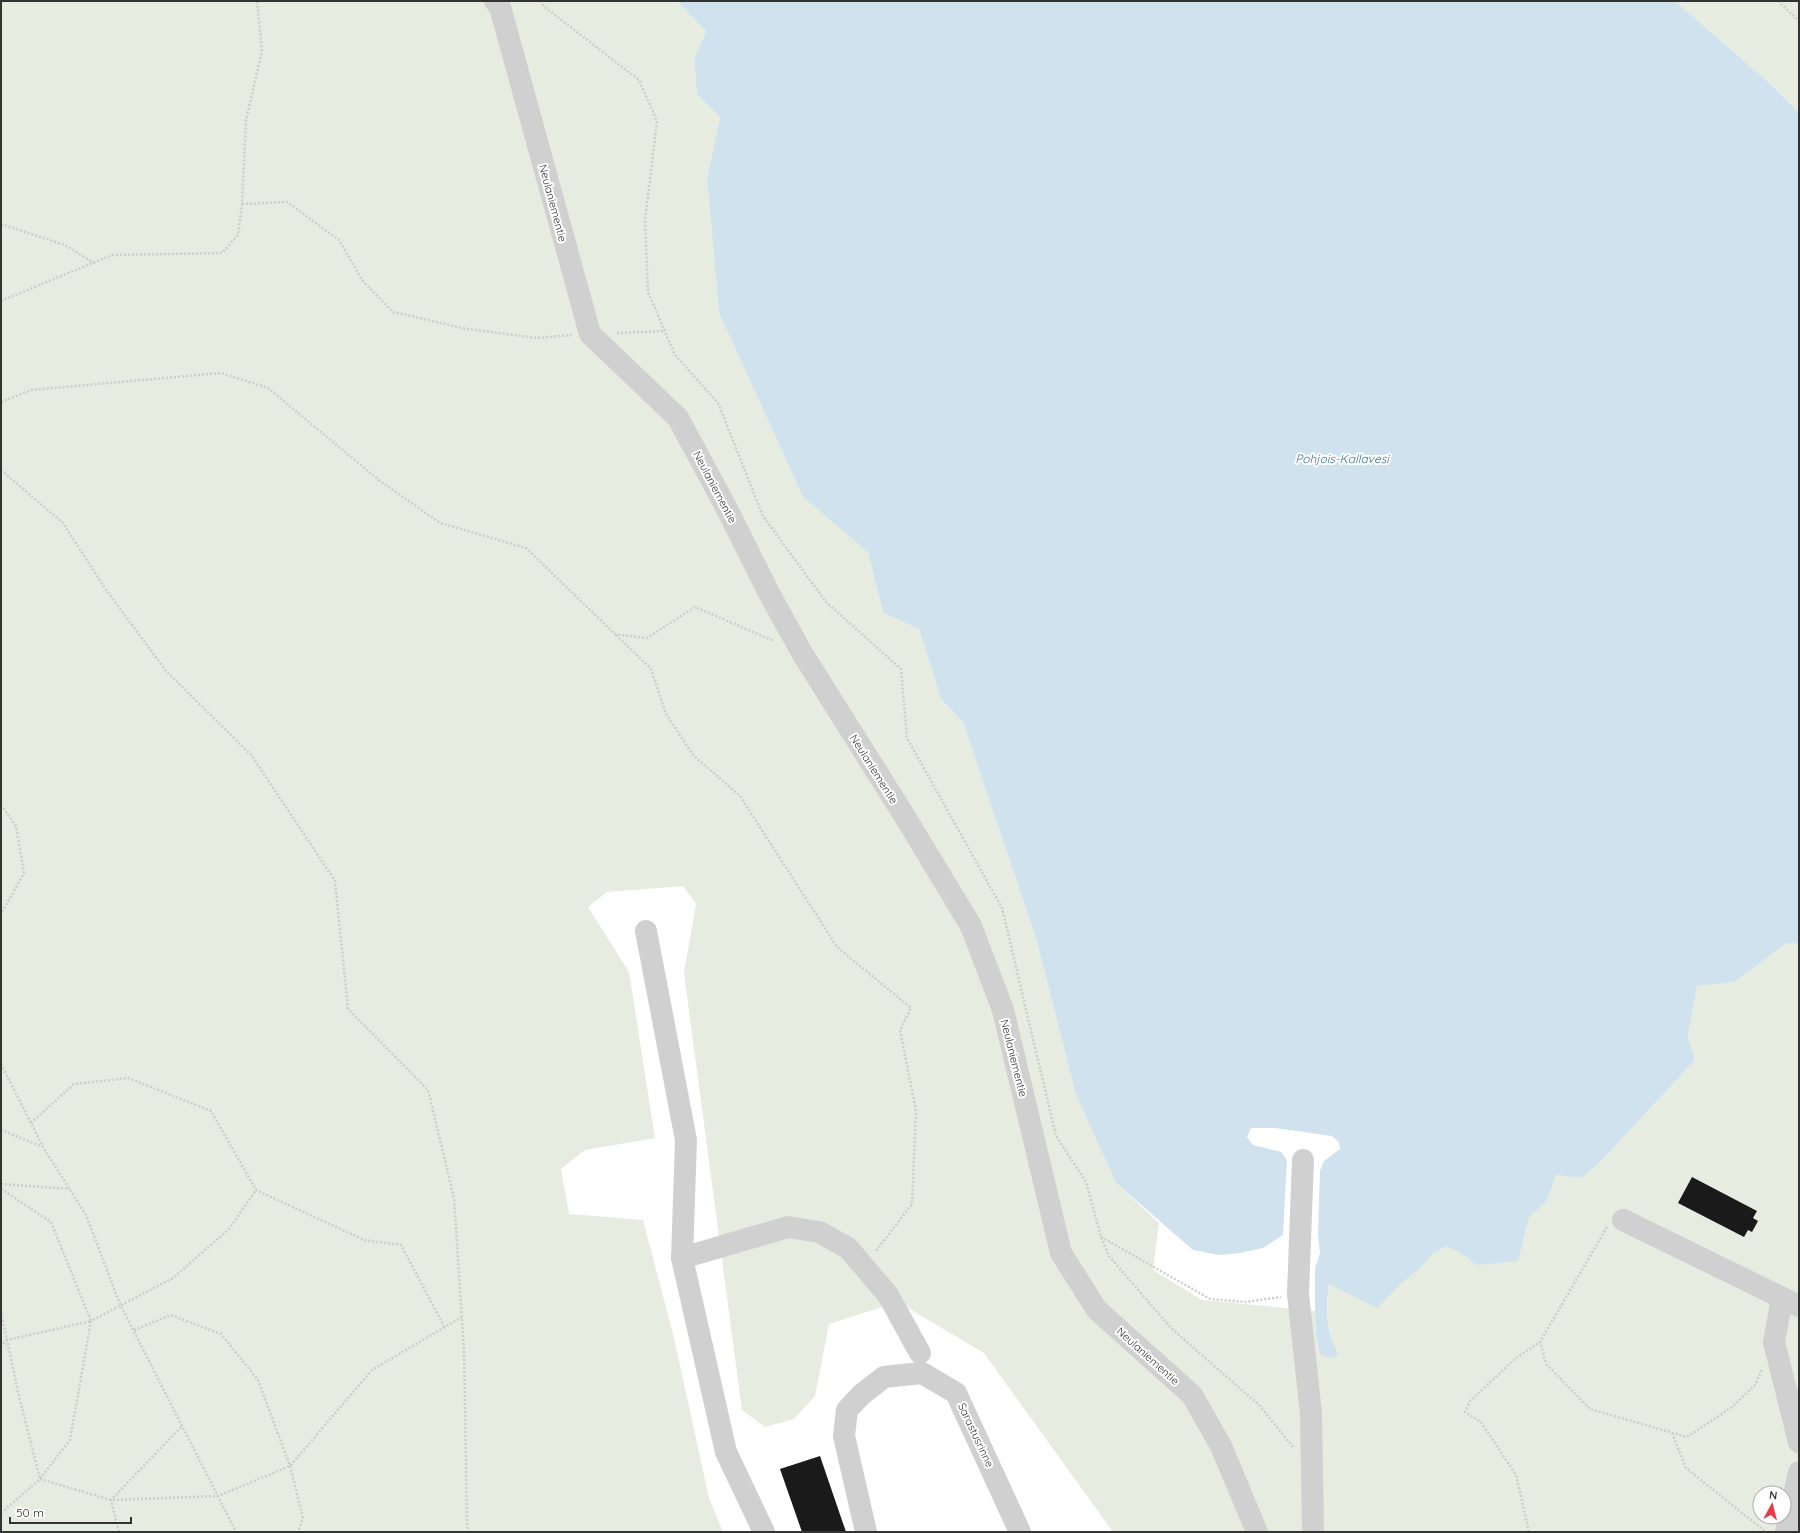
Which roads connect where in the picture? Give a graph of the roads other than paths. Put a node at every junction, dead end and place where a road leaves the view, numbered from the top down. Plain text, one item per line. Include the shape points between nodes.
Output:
1 (495, 1) edge
2 (646, 932) dead end
3 (1303, 1160) dead end
4 (1623, 1220) road end
5 (682, 1258) junction
6 (1791, 1302) edge
7 (920, 1353) dead end
8 (1799, 1442) edge
9 (1799, 1472) edge
10 (764, 1532) edge
11 (866, 1532) edge
12 (1020, 1532) edge
13 (1256, 1532) edge
14 (1313, 1532) edge
15 (1786, 1532) edge

1 - 13 street, Neulaniementie via 500,7 590,334 678,418 802,653 970,926 1003,1010 1061,1253 1096,1310 1192,1395 1221,1446
2 - 5 street via 686,1140
3 - 14 street via 1298,1294 1312,1413
4 - 6 street
5 - 7 street via 788,1227 819,1232 848,1248 888,1295
5 - 10 street via 726,1452
6 - 8 street via 1774,1342
9 - 15 street
11 - 12 street, Sarastusrinne via 844,1436 846,1410 884,1377 922,1373 956,1393

